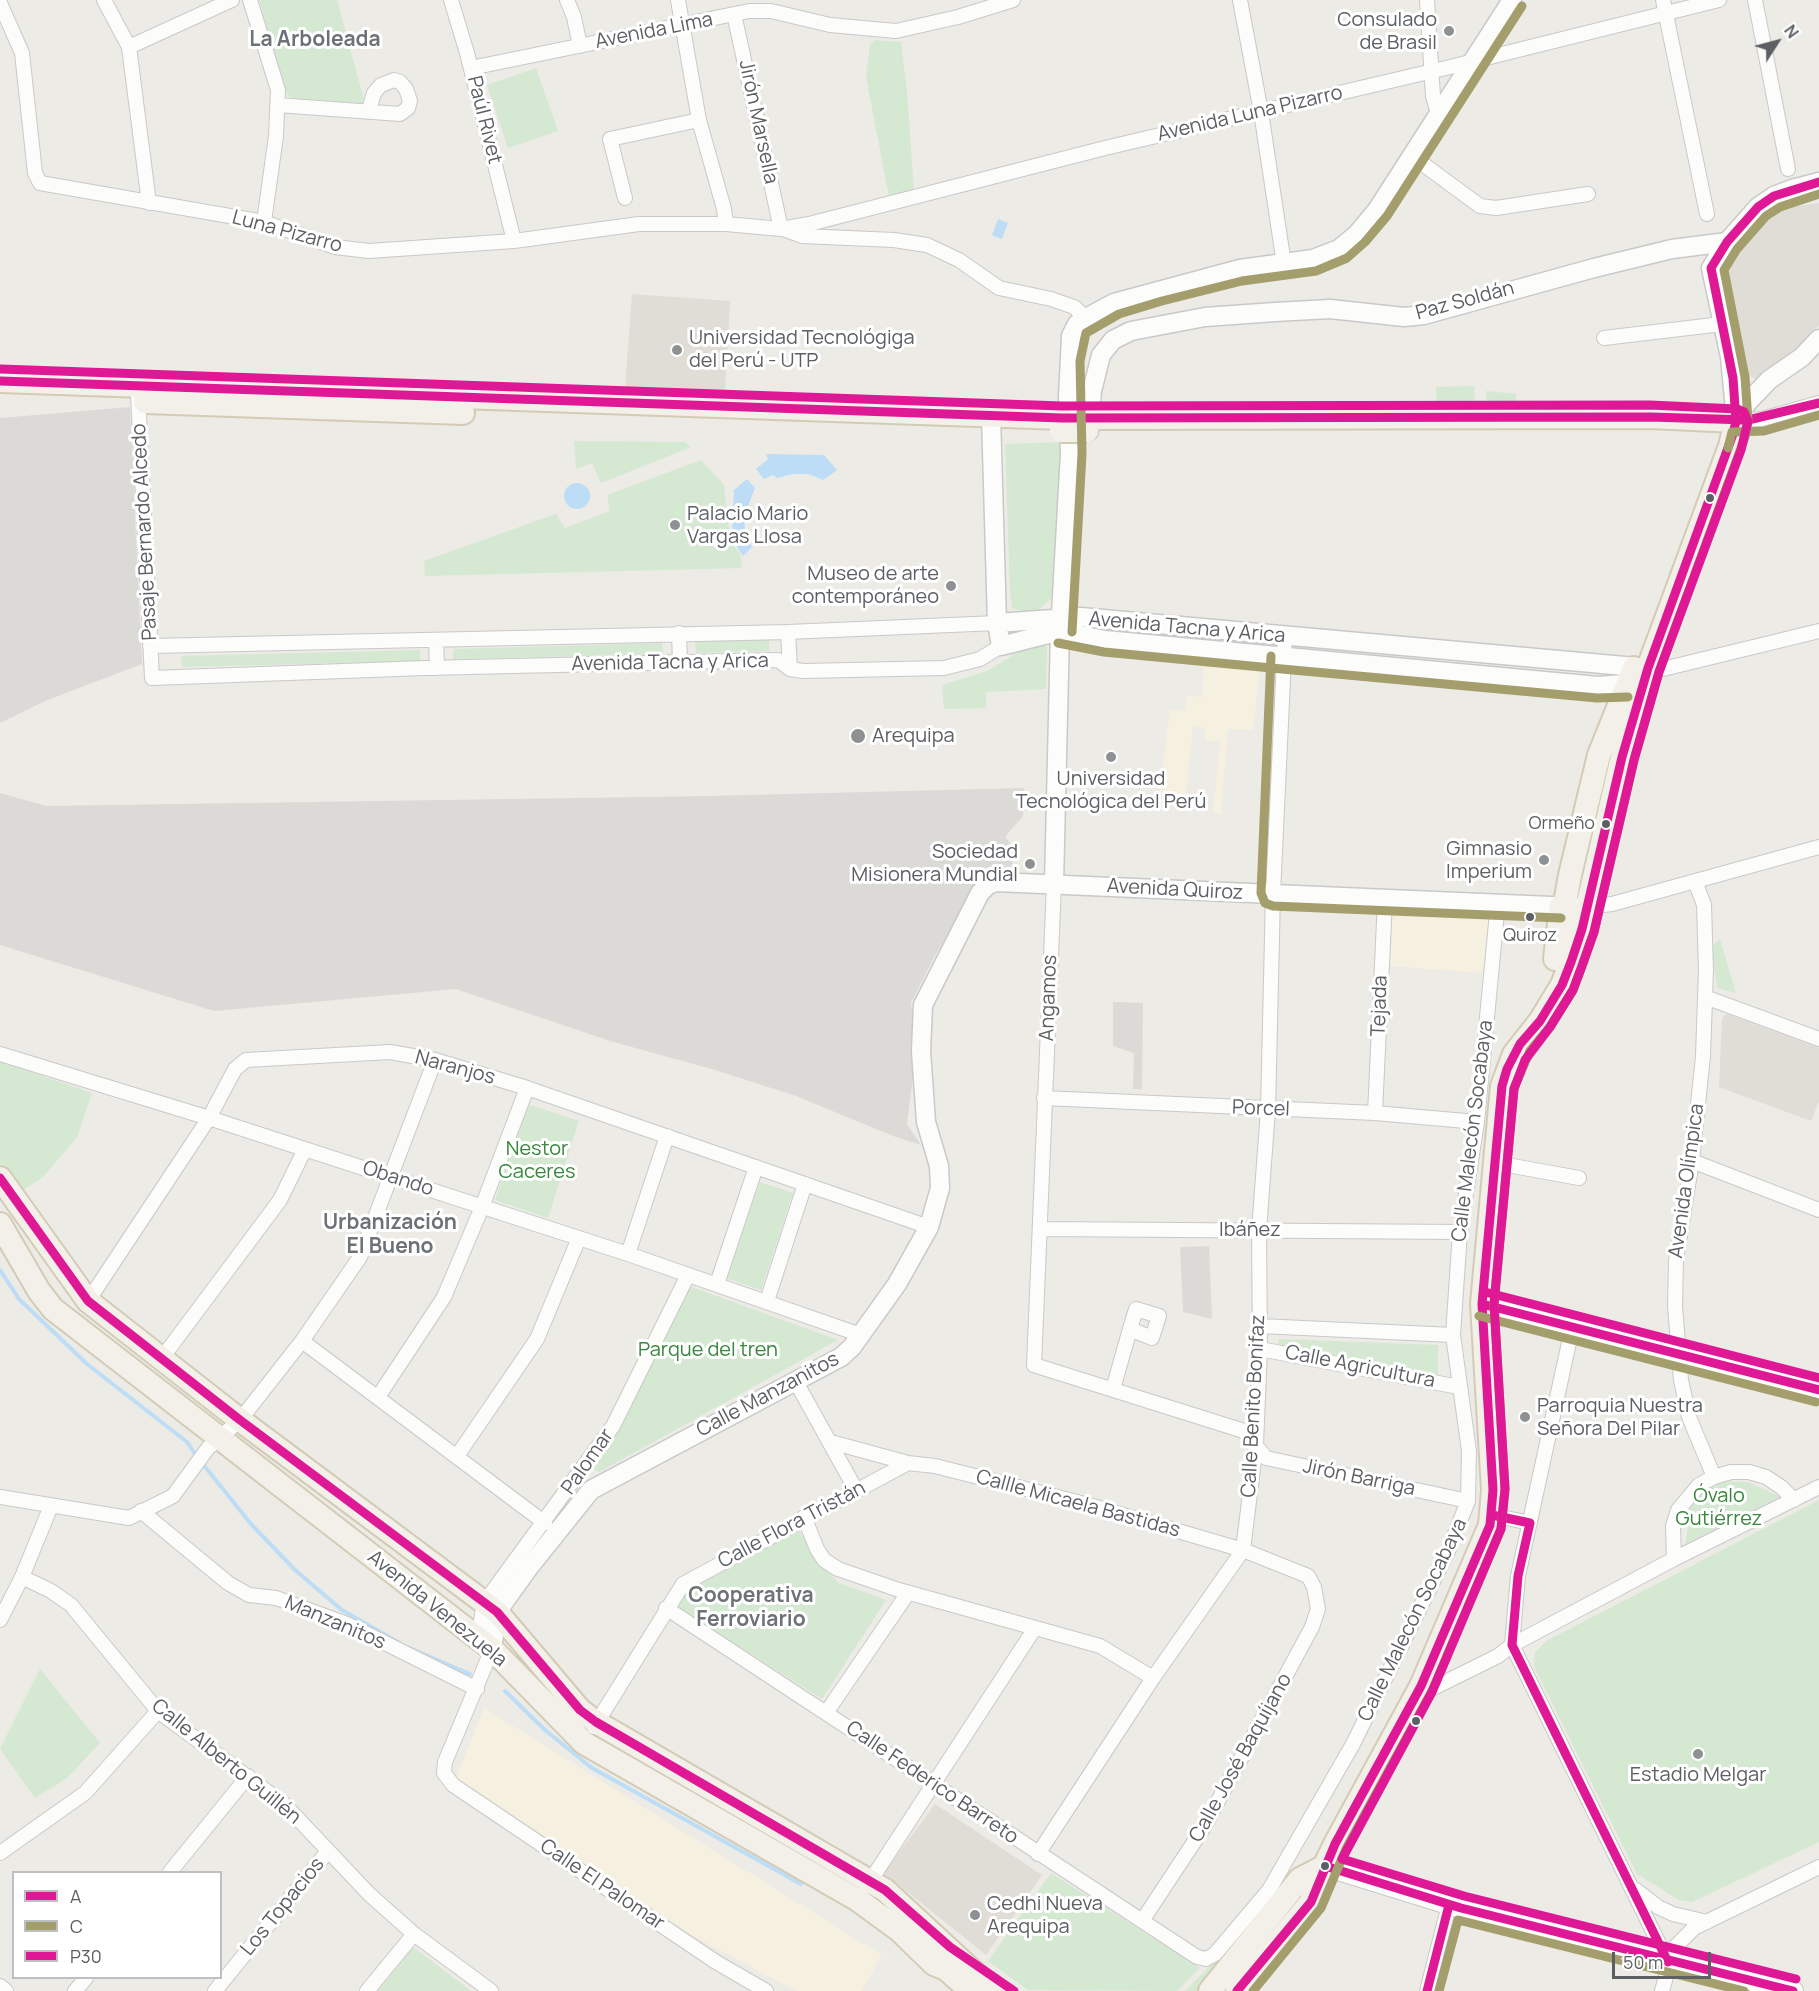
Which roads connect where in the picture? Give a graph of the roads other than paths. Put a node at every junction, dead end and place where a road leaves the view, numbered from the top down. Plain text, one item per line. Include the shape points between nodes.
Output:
1 (104, 0) edge
2 (232, 0) edge
3 (250, 0) edge
4 (451, 0) edge
5 (567, 0) edge
6 (678, 0) edge
7 (1013, 0) edge
8 (1240, 0) edge
9 (1427, 0) edge
10 (1512, 0) edge
11 (1663, 0) edge
12 (1719, 0) edge
13 (1755, 0) edge
14 (1, 12) edge
15 (734, 14) junction
16 (1666, 15) junction
17 (682, 27) junction
18 (580, 46) junction
19 (129, 47) junction
20 (1474, 61) junction
21 (471, 68) junction
22 (1432, 71) junction
23 (278, 105) junction
24 (369, 110) dead end
25 (1261, 112) junction
26 (1438, 114) junction
27 (699, 120) junction
28 (1412, 156) junction
29 (1788, 169) dead end
30 (1819, 182) edge
31 (1588, 194) dead end
32 (625, 198) dead end
33 (149, 203) junction
34 (1707, 214) dead end
35 (264, 222) junction
36 (726, 224) junction
37 (781, 229) junction
38 (514, 241) junction
39 (1727, 242) junction
40 (1284, 264) junction
41 (1086, 318) junction
42 (1722, 324) junction
43 (1604, 338) dead end
44 (1819, 339) edge
45 (1733, 378) junction
46 (0, 381) edge
47 (1757, 393) junction
48 (138, 394) junction
49 (0, 396) edge
50 (1819, 404) edge
51 (991, 423) junction
52 (1088, 424) junction
53 (1728, 427) junction
54 (997, 623) junction
55 (1060, 625) junction
56 (1819, 631) edge
57 (788, 632) junction
58 (679, 633) junction
59 (1285, 637) junction
60 (436, 640) junction
61 (150, 646) junction
62 (1001, 646) junction
63 (1283, 657) junction
64 (680, 663) junction
65 (437, 668) junction
66 (790, 669) junction
67 (1643, 675) junction
68 (153, 678) joint
69 (1819, 847) edge
70 (1695, 881) junction
71 (1053, 884) junction
72 (1273, 894) junction
73 (1384, 900) junction
74 (1498, 902) junction
75 (1561, 906) junction
76 (1585, 907) junction
77 (1556, 959) junction
78 (1705, 997) junction
79 (1551, 1001) junction
80 (1819, 1039) edge
81 (0, 1054) edge
82 (435, 1060) junction
83 (527, 1088) junction
84 (1044, 1098) junction
85 (1268, 1110) junction
86 (1375, 1113) junction
87 (209, 1118) junction
88 (1477, 1122) junction
89 (667, 1136) junction
90 (305, 1149) junction
91 (1692, 1161) junction
92 (1496, 1163) junction
93 (756, 1167) junction
94 (392, 1177) junction
95 (0, 1178) edge
96 (1579, 1178) dead end
97 (805, 1184) junction
98 (482, 1207) junction
99 (1819, 1210) edge
100 (0, 1224) edge
101 (929, 1227) junction
102 (1040, 1228) junction
103 (1259, 1230) junction
104 (1460, 1232) junction
105 (579, 1238) junction
106 (628, 1254) junction
107 (688, 1275) junction
108 (717, 1284) junction
109 (88, 1301) junction
110 (767, 1301) junction
111 (1482, 1304) junction
112 (1260, 1326) junction
113 (1130, 1329) dead end
114 (1572, 1329) junction
115 (861, 1335) junction
116 (1453, 1335) junction
117 (302, 1341) junction
118 (1260, 1350) junction
119 (1677, 1355) junction
120 (162, 1358) junction
121 (1034, 1365) joint
122 (796, 1382) junction
123 (1460, 1387) junction
124 (1113, 1389) junction
125 (1819, 1390) edge
126 (378, 1397) junction
127 (240, 1420) junction
128 (213, 1442) junction
129 (831, 1442) junction
130 (1256, 1445) junction
131 (457, 1456) junction
132 (908, 1463) junction
133 (1714, 1477) junction
134 (1819, 1487) edge
135 (856, 1490) junction
136 (0, 1497) edge
137 (1794, 1500) junction
138 (1468, 1501) junction
139 (51, 1506) junction
140 (141, 1512) junction
141 (1492, 1515) junction
142 (804, 1517) junction
143 (545, 1523) junction
144 (1530, 1523) junction
145 (1244, 1550) junction
146 (1674, 1559) junction
147 (22, 1577) junction
148 (1314, 1587) joint
149 (908, 1593) junction
150 (491, 1608) junction
151 (666, 1608) junction
152 (0, 1620) edge
153 (1035, 1628) junction
154 (1512, 1645) junction
155 (486, 1651) junction
156 (1153, 1678) junction
157 (478, 1687) junction
158 (1418, 1691) junction
159 (158, 1711) junction
160 (826, 1713) junction
161 (596, 1722) junction
162 (584, 1743) junction
163 (444, 1773) joint
164 (248, 1776) junction
165 (933, 1784) junction
166 (328, 1851) junction
167 (0, 1853) edge
168 (1038, 1854) junction
169 (1819, 1867) edge
170 (1322, 1870) junction
171 (171, 1871) edge
172 (870, 1881) junction
173 (1630, 1884) junction
174 (858, 1900) junction
175 (1449, 1905) junction
176 (1142, 1922) junction
177 (1707, 1922) junction
178 (414, 1934) junction
179 (950, 1947) junction
180 (1197, 1957) joint
181 (1668, 1962) junction
182 (934, 1964) junction
183 (84, 1979) edge
184 (0, 1986) edge
185 (6, 1991) edge
186 (75, 1991) edge
187 (215, 1991) edge
188 (367, 1991) edge
189 (490, 1991) edge
190 (766, 1991) edge
191 (956, 1991) edge
192 (970, 1991) edge
193 (994, 1991) edge
194 (1014, 1991) edge
195 (1210, 1991) edge
196 (1218, 1991) edge
197 (1237, 1991) edge
198 (1427, 1991) edge
199 (1662, 1991) edge
200 (1793, 1991) edge

1 - 19 street
2 - 19 street
3 - 23 street via 278,90
4 - 21 street, Paúl Rivet
5 - 18 street
6 - 17 street
7 - 15 street, Avenida Lima via 896,31 830,25 771,10
8 - 25 street
9 - 22 street
10 - 20 street
11 - 16 street
12 - 16 street, Avenida Luna Pizarro
13 - 29 street
14 - 33 street, Luna Pizarro via 22,53 39,183
15 - 17 street, Avenida Lima
15 - 37 street, Jirón Marsella
16 - 20 street, Avenida Luna Pizarro
16 - 34 street
17 - 18 street, Avenida Lima
17 - 27 street
18 - 21 street, Avenida Lima
19 - 33 street
20 - 22 street, Avenida Luna Pizarro
20 - 26 street
21 - 38 street, Paúl Rivet
22 - 25 street, Avenida Luna Pizarro
22 - 26 street
23 - 24 street
23 - 35 street
25 - 37 street, Avenida Luna Pizarro
25 - 40 street
26 - 28 street
27 - 32 street via 610,139
27 - 36 street
28 - 31 street via 1480,206 1496,208
28 - 40 street via 1357,234 1339,249
30 - 39 street via 1774,196 1758,207
33 - 35 street, Luna Pizarro
35 - 38 street, Luna Pizarro via 335,247 369,251
36 - 37 street, Luna Pizarro
36 - 38 street, Luna Pizarro via 627,225
37 - 41 street via 802,236 927,245 959,260 999,288 1074,307
39 - 42 street via 1711,268
39 - 52 street, Paz Soldán via 1672,249 1535,282 1424,315 1404,317 1330,309 1275,312 1205,317 1131,331 1113,340 1101,355
40 - 41 street via 1240,269 1159,289 1114,303
41 - 55 street, Angamos via 1071,336 1068,360 1070,453
42 - 43 street
42 - 45 street
44 - 47 street
45 - 47 street
45 - 53 street
46 - 48 main road
47 - 53 street
48 - 49 main road
48 - 51 main road
48 - 61 street, Pasaje Bernardo Alcedo
50 - 53 street
51 - 52 main road, bridge
51 - 54 street
52 - 53 main road
53 - 67 main road
54 - 55 street, Avenida Tacna y Arica
54 - 57 street, Avenida Tacna y Arica
54 - 62 street
55 - 59 street, Avenida Tacna y Arica via 1081,617
55 - 62 street, Avenida Tacna y Arica
55 - 63 street, Avenida Tacna y Arica via 1104,640
55 - 71 street, Angamos
56 - 67 street
57 - 58 street, Avenida Tacna y Arica
57 - 66 street
58 - 60 street, Avenida Tacna y Arica
58 - 64 street
59 - 63 street, Calle Benito Bonifaz
59 - 67 street, Avenida Tacna y Arica
60 - 61 street, Avenida Tacna y Arica
60 - 65 street
61 - 68 street, Pasaje Bernardo Alcedo
62 - 66 street, Avenida Tacna y Arica via 980,659 944,668
63 - 67 street, Avenida Tacna y Arica via 1598,686
63 - 72 street, Calle Benito Bonifaz
64 - 65 street, Avenida Tacna y Arica
64 - 66 street, Avenida Tacna y Arica via 778,660
65 - 68 street, Avenida Tacna y Arica
67 - 76 main road
67 - 77 main road via 1599,755 1570,875
69 - 70 street
70 - 76 street via 1612,904
70 - 78 street, Avenida Olímpica via 1704,905
71 - 72 street, Avenida Quiroz
71 - 84 street, Angamos
71 - 101 street, Calle Manzanitos via 996,882 980,893 922,1005 926,1122 939,1166 940,1188
72 - 73 street, Avenida Quiroz
72 - 85 street, Calle Benito Bonifaz
73 - 74 street, Avenida Quiroz
73 - 86 street, Tejada
74 - 75 street, Avenida Quiroz
74 - 88 street, Calle Malecón Socabaya
75 - 76 street, Avenida Quiroz
75 - 77 main road
76 - 79 main road via 1571,962
77 - 79 main road
78 - 80 street
78 - 91 street, Avenida Olímpica
79 - 92 main road via 1506,1069
81 - 87 street, Obando
82 - 83 street, Naranjos
82 - 87 street, Naranjos via 390,1052 246,1060 235,1069
82 - 94 street
83 - 89 street, Naranjos
83 - 98 street
84 - 85 street, Porcel
84 - 102 street, Angamos
85 - 86 street, Porcel
85 - 103 street, Calle Benito Bonifaz
86 - 88 street, Porcel
87 - 90 street, Obando
87 - 109 street, Naranjos
88 - 104 street, Calle Malecón Socabaya
89 - 93 street, Naranjos
89 - 106 street
90 - 94 street, Obando
90 - 120 street via 280,1200
91 - 99 street
91 - 119 street, Avenida Olímpica via 1676,1260
92 - 96 street
92 - 111 main road
93 - 97 street, Naranjos
93 - 108 street
94 - 98 street, Obando
94 - 117 street via 360,1257
95 - 109 main road, Avenida Venezuela
97 - 101 street, Naranjos
97 - 110 street
98 - 105 street, Obando
98 - 126 street via 444,1297
100 - 128 main road, Avenida Venezuela via 53,1309
101 - 115 street, Calle Manzanitos via 897,1284
102 - 103 street, Ibáñez
102 - 121 street, Angamos
103 - 104 street, Ibáñez
103 - 112 street, Calle Benito Bonifaz
104 - 116 street, Calle Malecón Socabaya
105 - 106 street, Obando
105 - 131 street via 537,1339
106 - 107 street, Obando
107 - 108 street, Obando
107 - 143 street, Palomar via 613,1426
108 - 110 street, Obando
109 - 120 main road, Avenida Venezuela
110 - 115 street, Obando
111 - 114 main road
111 - 141 main road
112 - 116 street, Calle Agricultura
112 - 118 street, Calle Benito Bonifaz
113 - 124 street
114 - 119 main road
114 - 144 street
115 - 122 street, Calle Manzanitos via 841,1357
116 - 123 street, Calle Malecón Socabaya
117 - 126 street
117 - 127 street
118 - 123 street, Calle Agricultura
118 - 130 street, Calle Benito Bonifaz
119 - 125 main road
119 - 133 street, Avenida Olímpica via 1689,1417
120 - 127 main road, Avenida Venezuela
121 - 124 street, Jirón Barriga
122 - 129 street
122 - 150 street, Calle Manzanitos via 591,1490
123 - 138 street, Calle Malecón Socabaya via 1469,1451
124 - 130 street, Jirón Barriga via 1244,1431
126 - 131 street
127 - 128 street
127 - 150 main road, Avenida Venezuela
128 - 140 street via 173,1496
128 - 155 main road, Avenida Venezuela
129 - 132 street, Callle Micaela Bastidas
129 - 135 street
130 - 138 street, Jirón Barriga via 1266,1458
130 - 145 street, Calle Benito Bonifaz
131 - 143 street
132 - 135 street, Calle Flora Tristán
132 - 145 street, Callle Micaela Bastidas via 935,1466 1089,1505
133 - 137 street via 1749,1472 1766,1477
133 - 146 street via 1693,1491 1678,1510 1673,1526
134 - 137 street
135 - 142 street, Calle Flora Tristán
136 - 139 street
137 - 146 street
138 - 180 street, Calle Malecón Socabaya via 1449,1549 1353,1744 1269,1890 1215,1954 1206,1959
139 - 140 street via 129,1518
139 - 147 street
140 - 157 street, Manzanitos via 228,1583 249,1595 276,1598 347,1624
141 - 144 street
141 - 158 main road, Calle Malecón Socabaya via 1475,1565
142 - 149 street via 825,1560 838,1569
142 - 151 street, Calle Flora Tristán via 690,1580 677,1590
143 - 150 street, Palomar
144 - 154 street via 1518,1576
145 - 148 street, Callle Micaela Bastidas via 1293,1568 1308,1576
145 - 156 street, Calle Benito Bonifaz
146 - 154 street
147 - 152 street
147 - 159 street, Calle Alberto Guillén via 71,1605
148 - 176 street, Calle José Baquíjano via 1318,1609 1307,1638 1214,1810
149 - 153 street
149 - 160 street
150 - 155 street, Calle Manzanitos
150 - 161 main road, Avenida Venezuela via 580,1710
151 - 160 street, Calle Federico Barreto
151 - 161 street, Calle Flora Tristán
153 - 156 street via 1100,1646
153 - 165 street
154 - 158 street via 1498,1656
154 - 173 street
155 - 157 street, Calle Manzanitos
155 - 162 main road, Avenida Venezuela
156 - 168 street, Calle Benito Bonifaz
157 - 163 street, Calle Manzanitos via 445,1762
158 - 170 main road, Calle Malecón Socabaya
159 - 164 street, Calle Alberto Guillén
159 - 167 street via 85,1793
160 - 165 street, Calle Federico Barreto
161 - 162 street, Calle Flora Tristán
161 - 172 main road, Avenida Venezuela
162 - 174 main road, Avenida Venezuela
163 - 190 street, Calle El Palomar via 453,1785 716,1962
164 - 166 street, Calle Alberto Guillén via 284,1804
164 - 171 street
165 - 168 street, Calle Federico Barreto
165 - 172 street
166 - 178 street, Calle Alberto Guillén
166 - 187 street, Los Topacios
168 - 176 street, Calle Federico Barreto
169 - 177 street
170 - 175 main road
170 - 195 main road via 1300,1879
170 - 196 main road via 1293,1898
170 - 197 main road, Calle Malecón Socabaya via 1311,1902
172 - 174 street
172 - 179 main road, Avenida Venezuela
173 - 177 street via 1665,1911
173 - 181 street
174 - 182 main road, Avenida Venezuela
175 - 181 main road
175 - 198 street
176 - 180 street, Calle Federico Barreto
177 - 181 street via 1683,1937
178 - 188 street
178 - 189 street, Calle Alberto Guillén
179 - 193 main road, Avenida Venezuela
179 - 194 main road
181 - 199 street
181 - 200 main road
182 - 191 main road
182 - 192 main road, Avenida Venezuela
183 - 186 street
184 - 185 street

